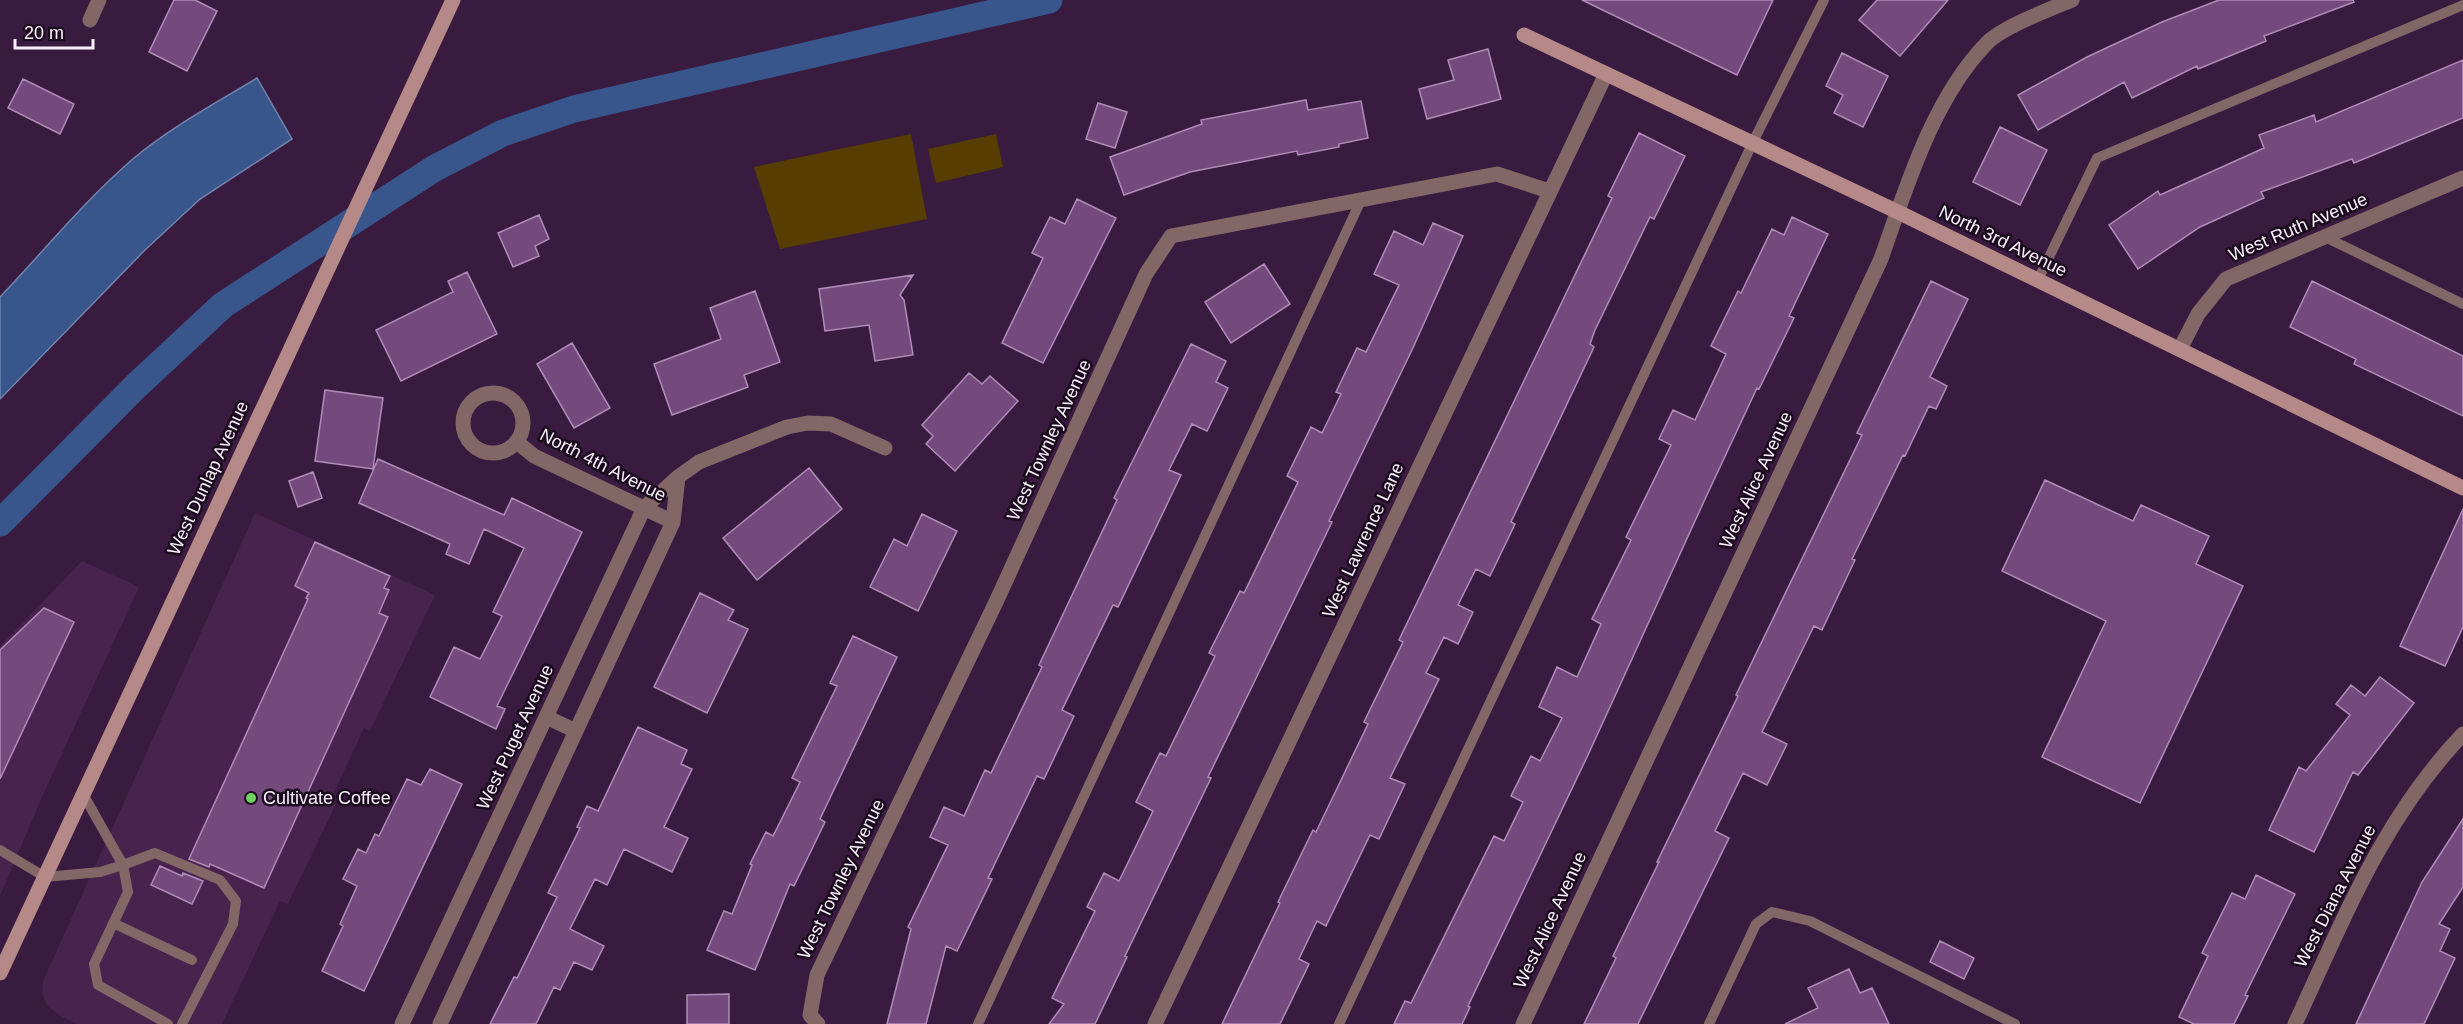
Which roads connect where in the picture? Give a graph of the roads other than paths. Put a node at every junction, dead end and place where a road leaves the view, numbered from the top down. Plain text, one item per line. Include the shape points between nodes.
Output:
1 (99, 0) edge
2 (453, 0) edge
3 (1824, 0) edge
4 (2072, 0) edge
5 (2463, 6) edge
6 (90, 20) dead end
7 (1524, 35) dead end
8 (1606, 74) junction
9 (1753, 142) junction
10 (2463, 178) edge
11 (1549, 191) junction
12 (1362, 198) junction
13 (1898, 212) junction
14 (2325, 237) junction
15 (2038, 280) junction
16 (2463, 304) edge
17 (2180, 349) junction
18 (517, 442) junction
19 (885, 448) dead end
20 (678, 477) junction
21 (2463, 488) edge
22 (644, 508) junction
23 (674, 522) junction
24 (546, 717) junction
25 (576, 731) junction
26 (2463, 734) edge
27 (83, 794) junction
28 (0, 850) edge
29 (123, 865) junction
30 (45, 877) junction
31 (113, 923) junction
32 (192, 960) dead end
33 (0, 973) edge
34 (814, 1020) edge
35 (168, 1024) edge
36 (182, 1024) edge
37 (402, 1024) edge
38 (440, 1024) edge
39 (978, 1024) edge
40 (1155, 1024) edge
41 (1339, 1024) edge
42 (1523, 1024) edge
43 (1709, 1024) edge
44 (2015, 1024) edge
45 (2295, 1024) edge

1 - 6 street
2 - 27 main road, West Dunlap Avenue
3 - 9 lane
4 - 13 street, West Alice Avenue via 2027,19 1988,42 1956,83 1916,161
5 - 15 lane via 2097,158
7 - 8 main road, North 3rd Avenue
8 - 9 main road, North 3rd Avenue
8 - 11 street, West Lawrence Lane
9 - 13 main road, North 3rd Avenue
9 - 41 lane
10 - 14 street, West Ruth Avenue
11 - 12 street, West Townley Avenue via 1497,174
11 - 40 street, West Lawrence Lane
12 - 34 street, West Townley Avenue via 1171,236 1146,274 996,602 817,975
12 - 39 lane
13 - 15 main road, North 3rd Avenue
13 - 42 street, West Alice Avenue via 1881,259
14 - 16 lane
14 - 17 street, West Ruth Avenue via 2226,279 2198,314
15 - 17 main road, North 3rd Avenue
17 - 21 main road, North 3rd Avenue
18 - 18 street, North 4th Avenue via 524,424 516,402 499,393 486,393 471,402 463,419 470,443 486,453 502,452
18 - 22 street, North 4th Avenue via 534,456
19 - 20 street, West Puget Avenue via 831,424 808,423 787,427 699,462
20 - 22 street, West Puget Avenue
20 - 23 street
22 - 23 street, North 4th Avenue
22 - 24 street, West Puget Avenue
23 - 25 street
24 - 25 street
24 - 37 street, West Puget Avenue
25 - 38 street
26 - 45 street, West Diana Avenue via 2410,797 2370,862
27 - 29 lane
27 - 30 main road, West Dunlap Avenue
28 - 30 lane
29 - 30 lane via 100,872
29 - 31 lane via 128,892
29 - 36 lane via 155,853 220,880 236,901 233,924
30 - 33 main road, West Dunlap Avenue
31 - 32 lane
31 - 35 lane via 94,964 98,985
43 - 44 lane via 1756,924 1772,912 1810,921

